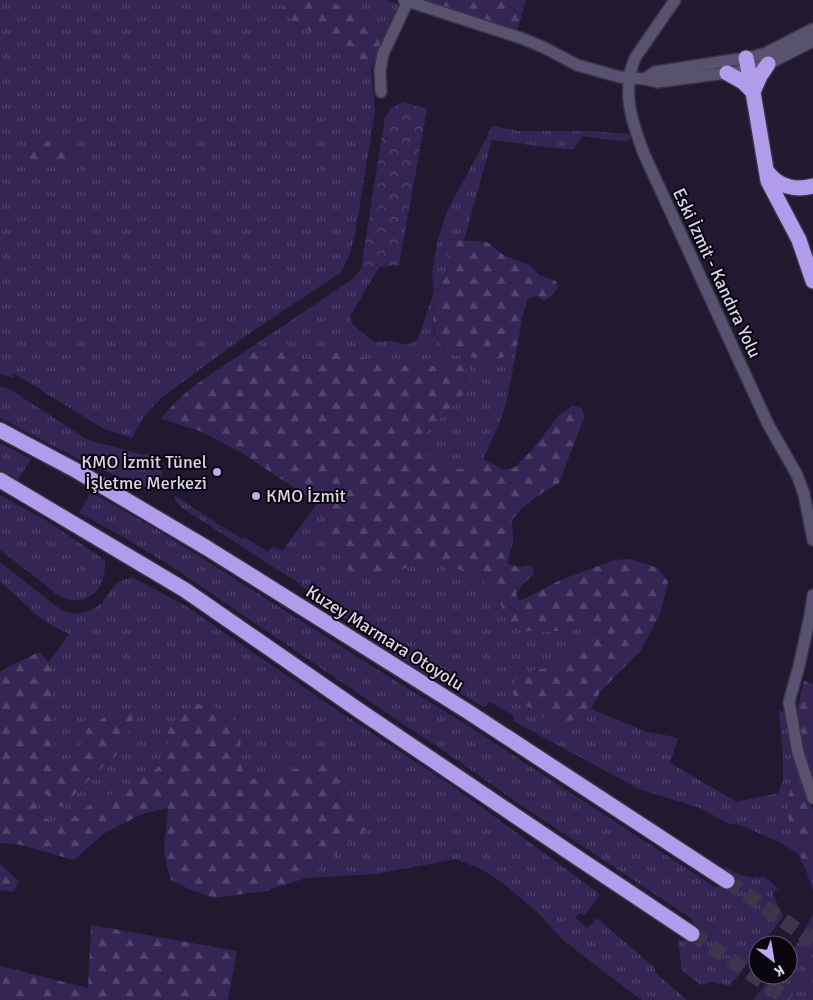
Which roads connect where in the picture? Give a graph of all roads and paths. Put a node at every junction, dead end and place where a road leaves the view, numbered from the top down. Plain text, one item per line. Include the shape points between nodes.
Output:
1 (675, 0) edge
2 (406, 1) edge
3 (809, 37) edge
4 (747, 64) junction
5 (768, 64) junction
6 (727, 73) junction
7 (629, 77) junction
8 (645, 79) junction
9 (382, 92) dead end
10 (753, 92) junction
11 (765, 168) junction
12 (813, 186) edge
13 (813, 281) edge
14 (0, 430) edge
15 (0, 480) edge
16 (813, 540) edge
17 (813, 595) edge
18 (813, 798) edge
19 (727, 881) tunnel mouth
20 (692, 934) tunnel mouth

1 - 7 street, Eski İzmit - Kandıra Yolu via 635,58
2 - 7 street via 521,38 577,65
2 - 9 street via 383,54 380,70
3 - 4 street
3 - 5 street
4 - 5 street
4 - 6 street
4 - 8 street via 655,72
4 - 10 highway
5 - 10 highway
6 - 8 street via 657,82
6 - 10 highway
7 - 8 street
7 - 16 street, Eski İzmit - Kandıra Yolu via 628,104 644,154 768,424 797,475
10 - 11 highway
11 - 12 highway via 771,177 790,188
11 - 13 highway via 768,181 799,240
14 - 19 highway, Kuzey Marmara Otoyolu via 77,471 207,548 467,711
15 - 20 highway via 184,590
17 - 18 street via 789,702 798,754

